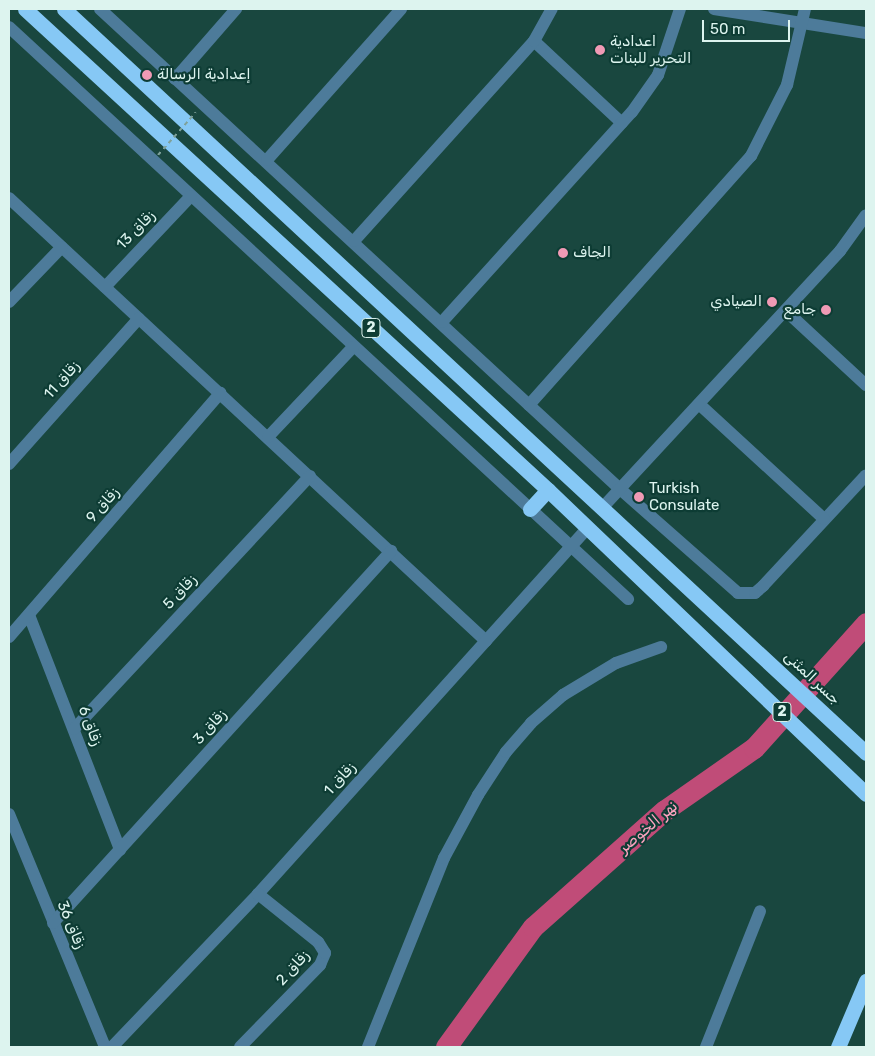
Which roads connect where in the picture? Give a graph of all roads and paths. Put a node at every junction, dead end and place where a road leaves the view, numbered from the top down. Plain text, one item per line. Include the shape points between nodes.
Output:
1 (24, 9) edge
2 (64, 9) edge
3 (100, 9) edge
4 (236, 9) edge
5 (401, 9) edge
6 (552, 9) edge
7 (680, 9) edge
8 (714, 9) edge
9 (805, 9) edge
10 (804, 22) junction
11 (9, 27) edge
12 (866, 33) edge
13 (534, 41) junction
14 (175, 79) junction
15 (196, 112) dead end
16 (622, 123) junction
17 (158, 155) dead end
18 (267, 160) junction
19 (191, 196) junction
20 (9, 198) edge
21 (866, 215) edge
22 (354, 241) junction
23 (62, 247) junction
24 (105, 287) junction
25 (9, 302) edge
26 (786, 311) junction
27 (139, 318) junction
28 (442, 322) junction
29 (353, 347) junction
30 (866, 385) edge
31 (220, 393) junction
32 (699, 404) junction
33 (529, 405) junction
34 (268, 437) junction
35 (9, 464) edge
36 (866, 475) edge
37 (310, 476) junction
38 (620, 488) junction
39 (548, 490) junction
40 (603, 508) junction
41 (530, 509) junction
42 (824, 518) junction
43 (587, 528) junction
44 (569, 548) junction
45 (391, 551) junction
46 (628, 599) dead end
47 (29, 615) junction
48 (9, 637) edge
49 (486, 642) junction
50 (661, 647) dead end
51 (74, 730) junction
52 (866, 752) edge
53 (866, 794) edge
54 (9, 814) edge
55 (120, 850) junction
56 (258, 894) junction
57 (760, 911) dead end
58 (53, 924) junction
59 (866, 981) edge
60 (106, 1047) edge
61 (112, 1047) edge
62 (240, 1047) edge
63 (368, 1047) edge
64 (706, 1047) edge
65 (838, 1047) edge

1 - 39 highway, 2
2 - 40 highway, 2
3 - 14 street
4 - 14 street
5 - 18 street
6 - 13 street
7 - 16 street via 658,75
8 - 10 street
9 - 10 street
10 - 12 street
10 - 33 street via 781,101 751,156
11 - 19 street
13 - 16 street
13 - 22 street
14 - 18 street
15 - 17 path, bridge
16 - 28 street
18 - 22 street
19 - 24 street, زقاق 13
19 - 29 street
20 - 23 street
21 - 26 street via 840,251
22 - 28 street
23 - 24 street
23 - 25 street
24 - 27 street
26 - 30 street
26 - 32 street
27 - 31 street
27 - 35 street, زقاق 11
28 - 33 street
29 - 34 street
29 - 41 street
31 - 34 street
31 - 47 street, زقاق 9
32 - 38 street
32 - 42 street
33 - 38 street
34 - 37 street
36 - 42 street
37 - 45 street
37 - 51 street, زقاق 5
38 - 40 street
38 - 42 street via 730,587 746,595 762,586
39 - 41 highway
39 - 43 highway, 2
40 - 52 highway, جسر المثنى / 2
41 - 44 street
43 - 44 street, زقاق 1
43 - 53 highway, 2
44 - 46 street
44 - 49 street, زقاق 1
45 - 49 street
45 - 55 street, زقاق 3
47 - 48 street, زقاق 9
47 - 51 street, زقاق 6
49 - 56 street, زقاق 1
50 - 63 street via 616,663 563,695 531,723 506,752 444,858
51 - 55 street, زقاق 6
54 - 58 street, زقاق 36
55 - 58 street, زقاق 3
56 - 61 street, زقاق 1
56 - 62 street, زقاق 2 via 318,942 325,953 320,965
57 - 64 street
58 - 60 street, زقاق 36
59 - 65 highway

